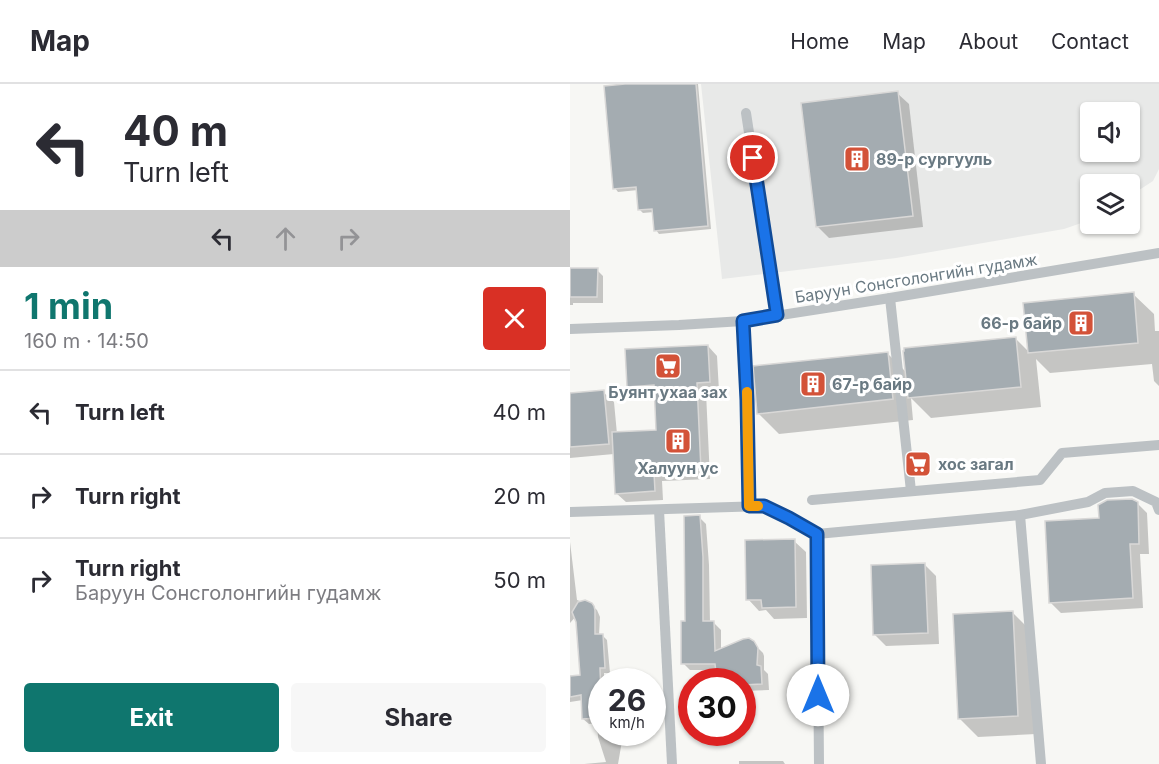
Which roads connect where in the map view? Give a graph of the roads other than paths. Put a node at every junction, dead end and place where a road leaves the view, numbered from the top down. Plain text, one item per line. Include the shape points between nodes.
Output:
1 (746, 113) dead end
2 (1159, 253) edge
3 (890, 298) junction
4 (777, 315) junction
5 (743, 321) junction
6 (570, 328) edge
7 (1159, 444) edge
8 (911, 490) junction
9 (812, 500) dead end
10 (749, 506) junction
11 (659, 510) junction
12 (1159, 510) edge
13 (570, 512) edge
14 (1020, 515) junction
15 (817, 534) junction
16 (672, 764) edge
17 (819, 764) edge
18 (1041, 764) edge

1 - 4 street
2 - 3 street, Баруун Сонсголонгийн гудамж
3 - 4 street, Баруун Сонсголонгийн гудамж
3 - 8 street
4 - 5 street, Баруун Сонсголонгийн гудамж
5 - 6 street, Баруун Сонсголонгийн гудамж
5 - 10 street
7 - 8 street via 1062,453 1040,480
8 - 9 street
10 - 11 street
10 - 15 street via 764,506
11 - 13 street
11 - 16 street
12 - 14 street via 1156,502 1133,491 1105,493 1088,502
14 - 15 street
14 - 18 street
15 - 17 street

